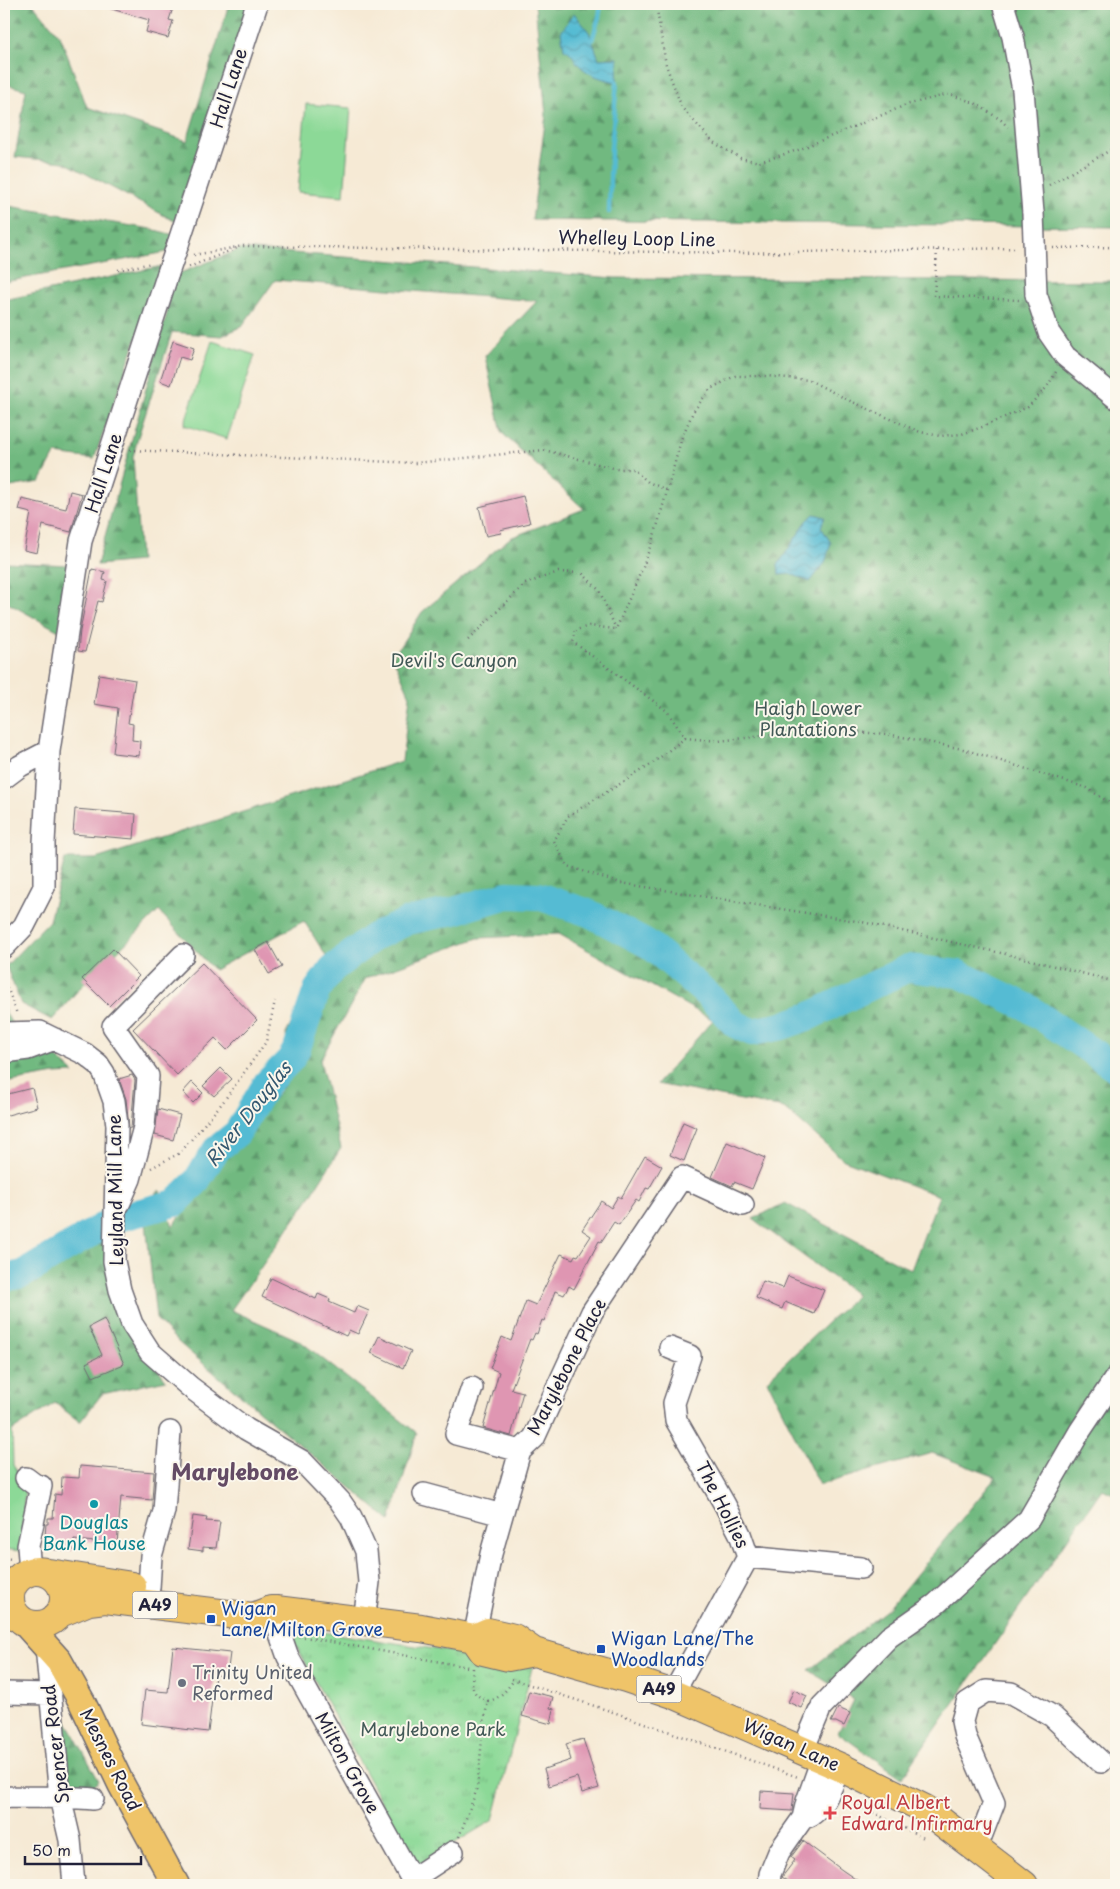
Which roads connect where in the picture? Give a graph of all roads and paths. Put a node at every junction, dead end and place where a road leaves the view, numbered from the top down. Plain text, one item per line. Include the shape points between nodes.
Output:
1 (257, 4) edge
2 (656, 4) edge
3 (1003, 4) edge
4 (1028, 147) junction
5 (1116, 147) edge
6 (1032, 203) junction
7 (243, 246) junction
8 (1116, 247) edge
9 (1019, 248) dead end
10 (1048, 248) dead end
11 (183, 250) junction
12 (937, 250) junction
13 (118, 270) dead end
14 (165, 270) junction
15 (1015, 300) dead end
16 (1065, 356) junction
17 (1116, 398) edge
18 (111, 449) junction
19 (668, 490) junction
20 (616, 630) junction
21 (468, 640) dead end
22 (685, 738) junction
23 (48, 751) junction
24 (4, 778) edge
25 (1116, 807) edge
26 (4, 946) edge
27 (183, 954) dead end
28 (4, 978) edge
29 (1116, 982) edge
30 (275, 1001) dead end
31 (13, 1032) edge
32 (55, 1039) junction
33 (4, 1052) edge
34 (130, 1179) junction
35 (743, 1205) dead end
36 (115, 1221) junction
37 (670, 1348) dead end
38 (1116, 1377) edge
39 (472, 1388) dead end
40 (170, 1432) dead end
41 (520, 1451) junction
42 (40, 1480) dead end
43 (424, 1494) dead end
44 (502, 1514) junction
45 (748, 1557) junction
46 (861, 1568) dead end
47 (4, 1569) edge
48 (40, 1572) junction
49 (149, 1588) junction
50 (60, 1613) junction
51 (15, 1614) edge
52 (275, 1618) junction
53 (364, 1621) junction
54 (474, 1638) junction
55 (52, 1654) junction
56 (473, 1668) junction
57 (480, 1670) dead end
58 (506, 1677) dead end
59 (515, 1679) junction
60 (4, 1693) edge
61 (673, 1694) junction
62 (51, 1701) junction
63 (488, 1701) junction
64 (82, 1702) junction
65 (822, 1759) junction
66 (1101, 1762) dead end
67 (121, 1784) junction
68 (821, 1788) junction
69 (4, 1797) edge
70 (60, 1797) junction
71 (93, 1799) junction
72 (70, 1840) junction
73 (933, 1842) dead end
74 (977, 1848) junction
75 (454, 1852) joint
76 (414, 1882) edge
77 (74, 1885) edge
78 (176, 1885) edge
79 (769, 1885) edge
80 (1024, 1885) edge

1 - 11 street, Hall Lane
2 - 4 path via 666,66 682,108 713,142 740,158 759,162 798,150 906,105 949,94 988,111
3 - 4 street via 1023,90
4 - 6 street
5 - 6 path
6 - 16 street, bridge via 1036,294 1049,333
7 - 11 path, Whelley Loop Line
7 - 12 path, Whelley Loop Line via 738,253
7 - 14 path
8 - 10 path
9 - 12 path, Whelley Loop Line
11 - 14 street, Hall Lane, bridge
12 - 15 path via 934,296
13 - 14 path
14 - 18 street, Hall Lane
16 - 17 street
16 - 19 path via 1047,387 1028,407 962,434 940,436 913,429 809,380 735,376 710,389 693,412 682,437
18 - 19 path via 415,463 544,450 616,470 633,469 648,482
18 - 23 street, Hall Lane via 81,541
19 - 20 path via 643,567
20 - 21 path via 599,590 582,573 558,572 525,584
20 - 22 path via 589,626 576,630 572,642 667,711
22 - 25 path via 718,741 817,730 887,734 963,749 1077,785
22 - 29 path via 649,766 568,816 554,841 567,866 621,882 862,922
23 - 24 street
23 - 26 street, Hall Lane via 44,887 24,926
27 - 34 street via 113,1026 148,1076 144,1127
28 - 31 path
30 - 34 path via 266,1042 224,1102 180,1153
31 - 32 street via 40,1032
32 - 33 street via 28,1049
32 - 36 street, Leyland Mill Lane via 98,1064 109,1084 116,1125
34 - 36 street
35 - 41 street, Marylebone Place via 682,1177 592,1312 534,1438
36 - 53 street, Leyland Mill Lane via 114,1261 120,1290 132,1324 150,1352 246,1429 302,1461 351,1517 369,1566
37 - 45 street, The Hollies via 690,1356 674,1402 676,1420 725,1504
38 - 65 street via 1029,1518 936,1604 889,1637 820,1709
39 - 41 street via 456,1434
40 - 49 street via 164,1511 152,1556
41 - 44 street, Marylebone Place
42 - 48 street via 28,1546
43 - 44 street
44 - 54 street, Marylebone Place
45 - 46 street
45 - 61 street, The Hollies
47 - 48 highway, Wigan Lane / A49
48 - 49 highway, Wigan Lane / A49
48 - 50 highway via 56,1578 62,1586 64,1604
48 - 51 highway via 22,1576 15,1582 10,1600
49 - 52 highway, Wigan Lane / A49 via 254,1601
50 - 51 highway, A49 via 40,1625
50 - 52 highway, Wigan Lane / A49 via 88,1601 105,1599
50 - 55 main road, Mesnes Road
51 - 55 main road, Mesnes Road
52 - 53 highway, Wigan Lane / A49
52 - 56 path via 362,1647
52 - 76 street, Milton Grove via 288,1657
53 - 54 highway, Wigan Lane / A49
54 - 61 highway, Wigan Lane / A49 via 483,1651 508,1657 534,1652
55 - 62 street, Spencer Road
55 - 64 main road, Mesnes Road
56 - 57 path
56 - 63 path via 472,1687 476,1695
58 - 59 path
59 - 63 path via 501,1695
59 - 68 path via 796,1776
60 - 62 street
61 - 65 highway, Wigan Lane / A49
62 - 64 street
62 - 70 street, Spencer Road
63 - 75 path via 477,1789
64 - 67 main road, Mesnes Road
65 - 68 street
65 - 74 highway, Wigan Lane / A49 via 925,1809
66 - 74 street via 1052,1716 1010,1694 986,1691 967,1703 962,1720 965,1736 994,1803
67 - 71 street, Spencer Road
67 - 78 main road, Mesnes Road
68 - 73 path
68 - 79 street via 819,1810 811,1817 803,1818 779,1852
69 - 70 street
70 - 71 street
70 - 72 street, Spencer Road
71 - 72 street, Spencer Road via 81,1810
72 - 77 street, Spencer Road
74 - 80 highway, Wigan Lane / A49
75 - 76 street

